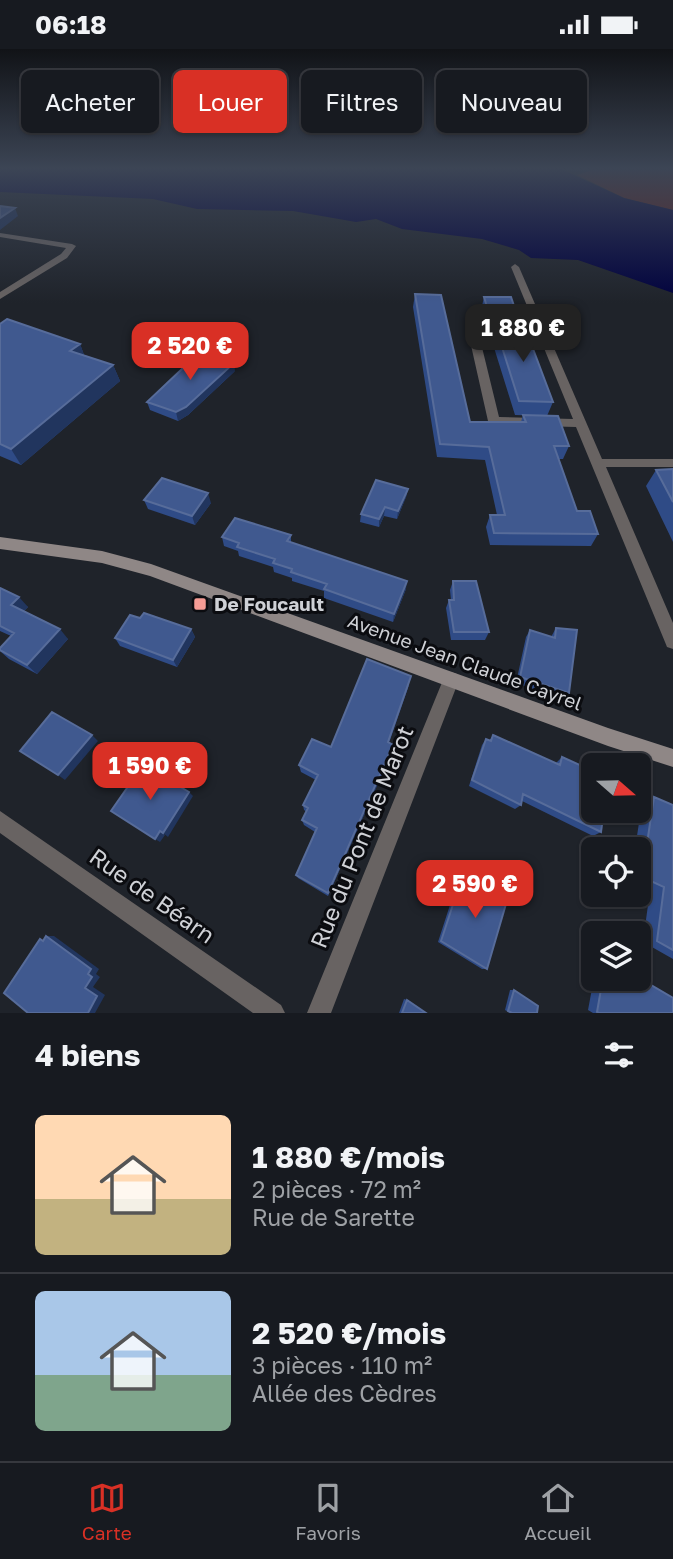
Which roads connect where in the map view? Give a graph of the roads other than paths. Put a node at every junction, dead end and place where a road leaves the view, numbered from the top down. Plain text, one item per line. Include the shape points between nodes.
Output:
1 (0, 235) edge
2 (515, 267) dead end
3 (0, 296) edge
4 (543, 333) junction
5 (581, 423) junction
6 (598, 463) junction
7 (673, 463) edge
8 (0, 543) edge
9 (673, 642) edge
10 (451, 680) junction
11 (673, 758) edge
12 (0, 821) edge
13 (273, 1013) edge
14 (318, 1013) edge

1 - 3 street via 72,246 64,256
2 - 4 street
4 - 5 street
4 - 5 street via 473,332 494,422
5 - 6 street
6 - 7 street
6 - 9 street
8 - 10 main road, Avenue Jean Claude Cayrel via 102,557 150,570
10 - 11 main road, Avenue Jean Claude Cayrel
10 - 14 street, Rue du Pont de Marot
12 - 13 street, Rue de Béarn

